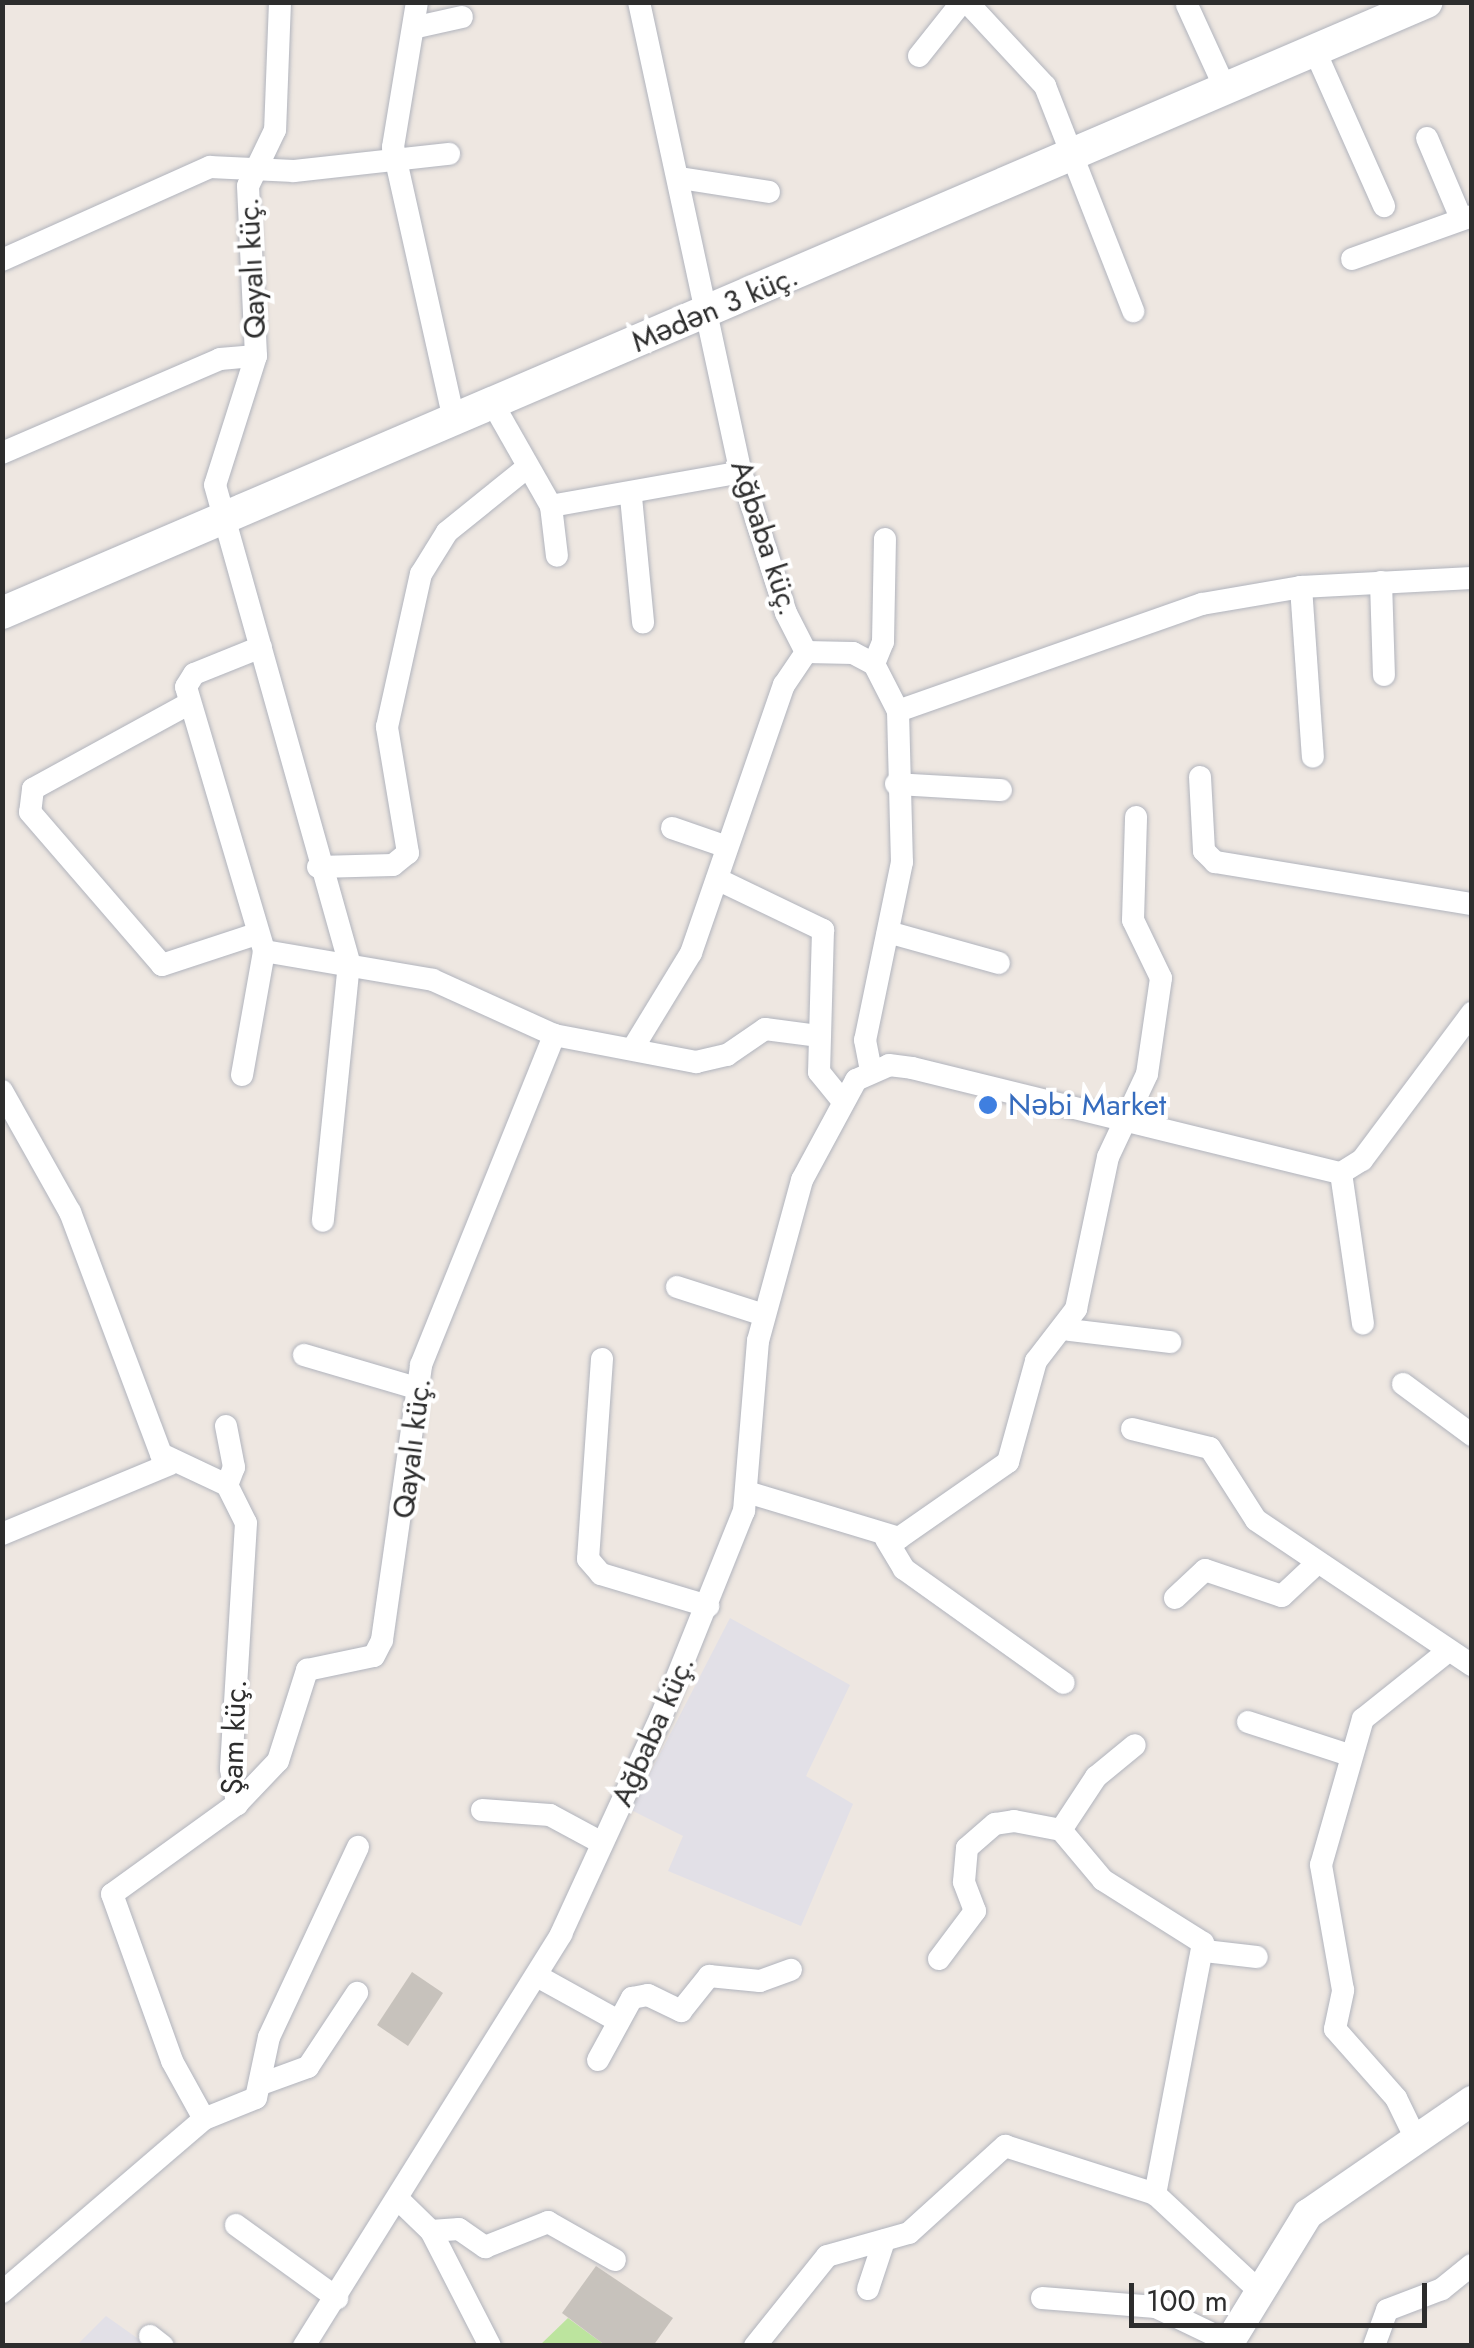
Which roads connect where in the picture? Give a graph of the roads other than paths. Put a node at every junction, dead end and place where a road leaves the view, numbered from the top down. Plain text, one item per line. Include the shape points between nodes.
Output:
1 (280, 2) edge
2 (417, 2) edge
3 (639, 2) edge
4 (965, 2) edge
5 (1427, 2) edge
6 (1188, 5) dead end
7 (462, 17) dead end
8 (417, 27) junction
9 (1316, 51) junction
10 (920, 56) dead end
11 (1226, 90) junction
12 (1428, 138) dead end
13 (448, 154) dead end
14 (1073, 157) junction
15 (395, 160) junction
16 (250, 169) junction
17 (680, 178) junction
18 (769, 192) dead end
19 (1384, 206) dead end
20 (1466, 217) edge
21 (1352, 259) dead end
22 (2, 260) edge
23 (1133, 310) dead end
24 (708, 314) junction
25 (256, 356) junction
26 (493, 404) junction
27 (454, 420) junction
28 (2, 452) edge
29 (525, 469) junction
30 (741, 472) junction
31 (631, 497) junction
32 (551, 506) junction
33 (222, 519) junction
34 (885, 539) dead end
35 (557, 556) dead end
36 (1472, 578) edge
37 (1381, 582) junction
38 (1301, 586) junction
39 (2, 613) edge
40 (643, 622) dead end
41 (260, 647) junction
42 (806, 652) junction
43 (874, 664) junction
44 (1384, 675) dead end
45 (190, 704) junction
46 (898, 712) junction
47 (1313, 756) dead end
48 (1200, 777) dead end
49 (896, 784) junction
50 (1001, 790) dead end
51 (1136, 817) dead end
52 (672, 828) dead end
53 (727, 847) junction
54 (318, 867) junction
55 (717, 879) junction
56 (1472, 904) edge
57 (888, 932) junction
58 (259, 943) junction
59 (349, 963) junction
60 (999, 963) dead end
61 (1472, 1013) edge
62 (554, 1034) junction
63 (818, 1036) junction
64 (633, 1048) junction
65 (871, 1070) junction
66 (242, 1075) dead end
67 (2, 1091) edge
68 (840, 1099) junction
69 (1124, 1120) junction
70 (1342, 1172) junction
71 (324, 1221) dead end
72 (677, 1287) dead end
73 (764, 1315) junction
74 (1363, 1323) dead end
75 (1069, 1330) junction
76 (1170, 1342) dead end
77 (304, 1355) dead end
78 (602, 1360) dead end
79 (1403, 1384) dead end
80 (416, 1388) junction
81 (226, 1426) dead end
82 (1132, 1430) dead end
83 (1472, 1436) edge
84 (170, 1464) junction
85 (228, 1485) junction
86 (747, 1492) junction
87 (2, 1534) edge
88 (886, 1539) junction
89 (1315, 1565) junction
90 (1175, 1598) dead end
91 (708, 1606) junction
92 (1447, 1652) junction
93 (1472, 1665) edge
94 (1064, 1683) dead end
95 (1248, 1722) dead end
96 (1135, 1745) dead end
97 (1346, 1754) junction
98 (237, 1804) junction
99 (482, 1810) dead end
100 (1061, 1830) junction
101 (602, 1842) junction
102 (358, 1847) dead end
103 (1205, 1952) junction
104 (1257, 1957) dead end
105 (939, 1959) dead end
106 (791, 1970) dead end
107 (537, 1976) junction
108 (357, 1994) dead end
109 (615, 2018) junction
110 (598, 2060) dead end
111 (264, 2083) junction
112 (1472, 2100) edge
113 (204, 2119) junction
114 (1415, 2137) junction
115 (1155, 2194) junction
116 (399, 2200) junction
117 (236, 2225) dead end
118 (432, 2230) junction
119 (884, 2241) junction
120 (615, 2260) dead end
121 (1472, 2266) edge
122 (1256, 2288) junction
123 (868, 2289) dead end
124 (2, 2292) edge
125 (337, 2298) junction
126 (1042, 2298) dead end
127 (1228, 2344) edge
128 (304, 2346) edge
129 (490, 2346) edge
130 (755, 2346) edge
131 (1374, 2346) edge

1 - 16 street, Qayalı küç. via 275,130
2 - 8 street
3 - 17 street, Ağbaba küç.
4 - 10 street
4 - 14 street via 1031,65
5 - 9 main road, Mədən 3 küç.
6 - 11 street
7 - 8 street
8 - 15 street via 398,92
9 - 11 main road, Mədən 3 küç.
9 - 19 street
11 - 14 main road, Mədən 3 küç.
12 - 20 street
13 - 15 street
14 - 23 street
14 - 24 main road, Mədən 3 küç.
15 - 16 street
15 - 27 street via 408,182 418,282
16 - 22 street via 185,175
16 - 25 street, Qayalı küç.
17 - 18 street
17 - 24 street, Ağbaba küç.
20 - 21 street
24 - 26 main road, Mədən 3 küç.
24 - 30 street, Ağbaba küç.
25 - 28 street via 220,359
25 - 33 street, Qayalı küç. via 216,466
26 - 27 main road, Mədən 3 küç.
26 - 29 street
27 - 33 main road, Mədən 3 küç.
29 - 32 street
29 - 54 street via 448,532 421,574 387,727 408,852 393,865
30 - 31 street
30 - 42 street, Ağbaba küç.
31 - 32 street
31 - 40 street
32 - 35 street
33 - 39 main road, Mədən 3 küç.
33 - 41 street, Qayalı küç.
34 - 43 street via 883,642
36 - 37 street
37 - 38 street
37 - 44 street
38 - 46 street via 1110,630
38 - 47 street
41 - 45 street via 194,674
41 - 54 street, Qayalı küç.
42 - 43 street, Ağbaba küç. via 853,652
42 - 53 street via 784,685
43 - 46 street
45 - 58 street
45 - 58 street via 33,788 30,812 162,966
46 - 49 street
48 - 56 street via 1204,851 1215,862
49 - 50 street
49 - 57 street via 902,862
51 - 69 street via 1134,920 1162,978 1147,1074
52 - 53 street
53 - 55 street
54 - 59 street, Qayalı küç.
55 - 63 street via 818,921 827,952
55 - 64 street via 676,982
57 - 60 street
57 - 65 street via 865,1040
58 - 59 street
58 - 66 street
59 - 62 street via 462,989
59 - 71 street, Qayalı küç.
61 - 70 street via 1362,1160
62 - 64 street
62 - 80 street, Qayalı küç.
63 - 64 street via 765,1029 727,1055 696,1062
63 - 68 street via 819,1072
65 - 68 street, Ağbaba küç.
65 - 69 street via 912,1068
67 - 84 street via 70,1212
68 - 73 street, Ağbaba küç. via 802,1180
69 - 70 street
69 - 75 street
70 - 74 street
72 - 73 street
73 - 86 street, Ağbaba küç.
75 - 76 street
75 - 88 street via 1036,1361 999,1473 916,1530
77 - 80 street
78 - 91 street via 588,1559 600,1574
79 - 83 street
80 - 98 street, Qayalı küç. via 382,1640 374,1656 307,1670 278,1761
81 - 85 street via 234,1466
82 - 89 street via 1210,1448 1256,1520
84 - 85 street
84 - 87 street
85 - 98 street, Şam küç. via 246,1523 231,1769
86 - 88 street
86 - 91 street, Ağbaba küç.
88 - 94 street via 904,1570
89 - 90 street via 1282,1596 1205,1570
89 - 92 street
91 - 101 street, Ağbaba küç.
92 - 93 street
92 - 97 street via 1374,1706
95 - 97 street
96 - 100 street via 1096,1776
97 - 114 street via 1321,1865 1343,1990 1334,2029 1396,2098
98 - 113 street, Şam küç. via 112,1894 172,2061
99 - 101 street via 550,1815
100 - 103 street via 1103,1880
100 - 105 street via 1014,1821 974,1835 963,1866 975,1911
101 - 107 street, Ağbaba küç.
102 - 111 street via 269,2038
103 - 104 street
103 - 115 street
106 - 109 street via 760,1981 709,1976 680,2011 640,1994
107 - 109 street
107 - 116 street, Ağbaba küç.
108 - 111 street via 308,2067
109 - 110 street
111 - 113 street via 243,2108
112 - 114 street
113 - 124 street
114 - 122 street via 1330,2193
115 - 119 street via 1005,2146 922,2225
115 - 122 street
116 - 118 street
116 - 125 street, Ağbaba küç.
117 - 125 street
118 - 120 street via 459,2229 485,2247 548,2222
118 - 129 street
119 - 123 street
119 - 130 street via 827,2256
121 - 131 street via 1442,2290 1387,2310
122 - 127 street
125 - 128 street, Ağbaba küç.
126 - 127 street via 1156,2307

